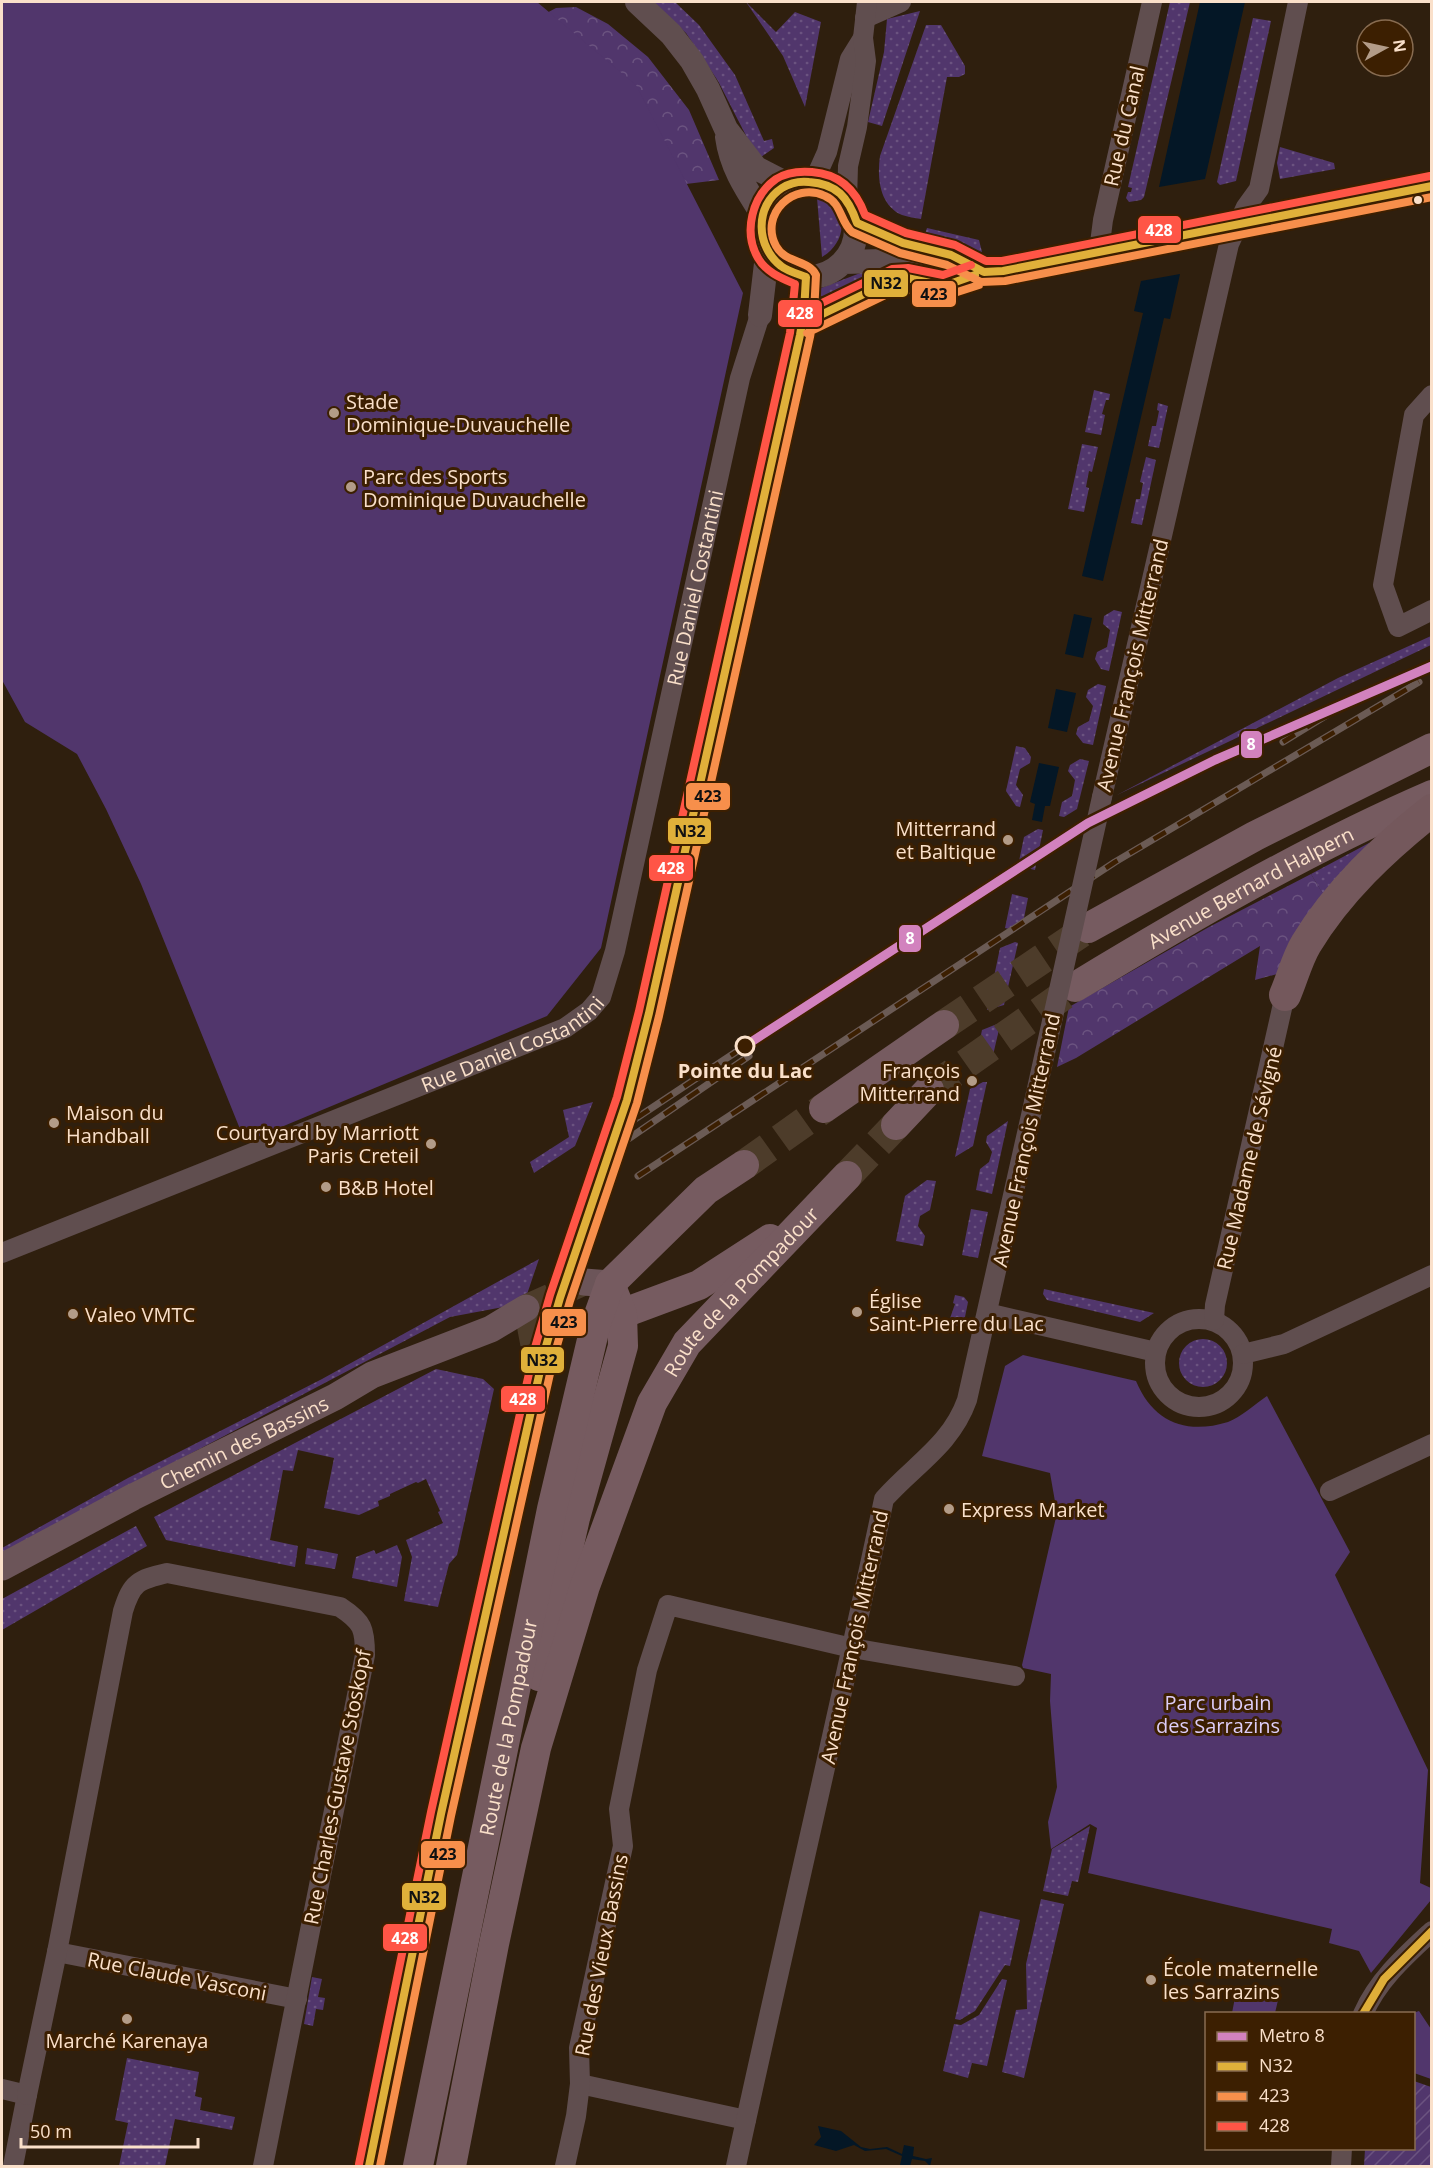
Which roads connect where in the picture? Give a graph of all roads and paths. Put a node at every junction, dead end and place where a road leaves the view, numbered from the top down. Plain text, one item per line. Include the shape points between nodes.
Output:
1 (637, 2) edge
2 (901, 2) edge
3 (1152, 2) edge
4 (1298, 2) edge
5 (866, 10) edge
6 (862, 38) junction
7 (726, 129) junction
8 (814, 181) junction
9 (789, 185) junction
10 (1431, 186) edge
11 (852, 212) junction
12 (762, 214) junction
13 (1236, 225) junction
14 (1099, 251) junction
15 (767, 255) junction
16 (843, 262) junction
17 (984, 272) junction
18 (791, 274) junction
19 (760, 315) junction
20 (1431, 395) edge
21 (1431, 610) edge
22 (1431, 748) edge
23 (1431, 795) edge
24 (1431, 810) edge
25 (1088, 928) tunnel mouth
26 (1075, 987) tunnel mouth
27 (1285, 995) joint
28 (944, 1025) tunnel mouth
29 (929, 1090) tunnel mouth
30 (824, 1108) tunnel mouth
31 (896, 1125) tunnel mouth
32 (744, 1164) tunnel mouth
33 (847, 1176) tunnel mouth
34 (816, 1209) junction
35 (2, 1253) edge
36 (1431, 1275) edge
37 (987, 1313) junction
38 (597, 1320) junction
39 (1214, 1320) junction
40 (522, 1321) tunnel mouth
41 (1156, 1352) junction
42 (1243, 1354) junction
43 (1431, 1444) edge
44 (1330, 1491) dead end
45 (2, 1567) edge
46 (852, 1648) junction
47 (1015, 1676) dead end
48 (507, 1886) junction
49 (1431, 1930) edge
50 (57, 1952) junction
51 (297, 1999) junction
52 (1364, 2012) edge
53 (580, 2084) junction
54 (2, 2089) edge
55 (27, 2094) junction
56 (746, 2120) junction
57 (1342, 2150) edge
58 (13, 2166) edge
59 (264, 2166) edge
60 (418, 2166) edge
61 (451, 2166) edge
62 (565, 2166) edge
63 (736, 2166) edge
64 (1341, 2166) edge

1 - 7 street via 671,34 692,61
2 - 5 street
3 - 14 street, Rue du Canal
4 - 13 street via 1259,189
5 - 6 street
6 - 8 street via 850,59 827,152
6 - 11 street via 866,61 848,166
7 - 9 street via 756,168
7 - 12 street via 736,172
8 - 9 street
8 - 11 street via 843,194
9 - 12 street via 772,197
10 - 13 street
11 - 16 street via 856,237
11 - 17 street via 903,243 951,255
12 - 15 street via 761,240
13 - 14 street
13 - 37 street, Avenue François Mitterrand, bridge via 1216,297
14 - 17 street
15 - 18 street
15 - 19 street, Rue Daniel Costantini
16 - 17 street via 884,261 946,274
16 - 18 street via 820,276
18 - 19 street, Rue Daniel Costantini
19 - 35 street, Rue Daniel Costantini via 740,378 615,951 601,997 565,1028
20 - 21 street via 1414,415 1383,585 1398,627
22 - 25 main road, Avenue Bernard Halpern via 1255,836
23 - 26 main road, Avenue Bernard Halpern via 1302,856 1195,914
24 - 27 highway via 1367,867 1332,907 1305,946
27 - 39 street, Rue Madame de Sévigné
28 - 30 main road
29 - 31 main road
32 - 38 main road via 706,1190 597,1283
33 - 34 main road
34 - 38 main road, Route de la Pompadour via 699,1286
34 - 48 main road, Route de la Pompadour via 687,1343 652,1403 585,1586 536,1748
36 - 42 street via 1284,1344
37 - 41 street
37 - 46 street, Avenue François Mitterrand via 960,1419 943,1443 884,1498
38 - 48 main road via 624,1329 623,1346 575,1518 497,1855
38 - 60 main road, Route de la Pompadour via 552,1509
39 - 41 street via 1199,1318 1178,1324 1162,1338
39 - 42 street via 1227,1328
40 - 45 main road, Chemin des Bassins via 372,1375
41 - 42 street via 1158,1381 1166,1393 1177,1402 1206,1408 1231,1395 1244,1368
43 - 44 street
46 - 47 street
46 - 53 street, Rue des Vieux Bassins via 668,1605 647,1670 622,1792 619,1809 623,1846 582,2028
46 - 56 street, Avenue François Mitterrand
48 - 61 main road, Route de la Pompadour
49 - 52 street via 1372,1994
50 - 51 street, Rue Claude Vasconi
50 - 51 street, Rue Charles-Gustave Stoskopf via 129,1592 142,1579 166,1574 340,1607 353,1616 365,1633 365,1655
50 - 55 street, Rue Charles-Gustave Stoskopf
51 - 59 street, Rue Charles-Gustave Stoskopf
53 - 56 street
53 - 62 street, Rue des Vieux Bassins
54 - 55 street
55 - 58 street, Rue Charles-Gustave Stoskopf
56 - 63 street, Avenue François Mitterrand
57 - 64 street

